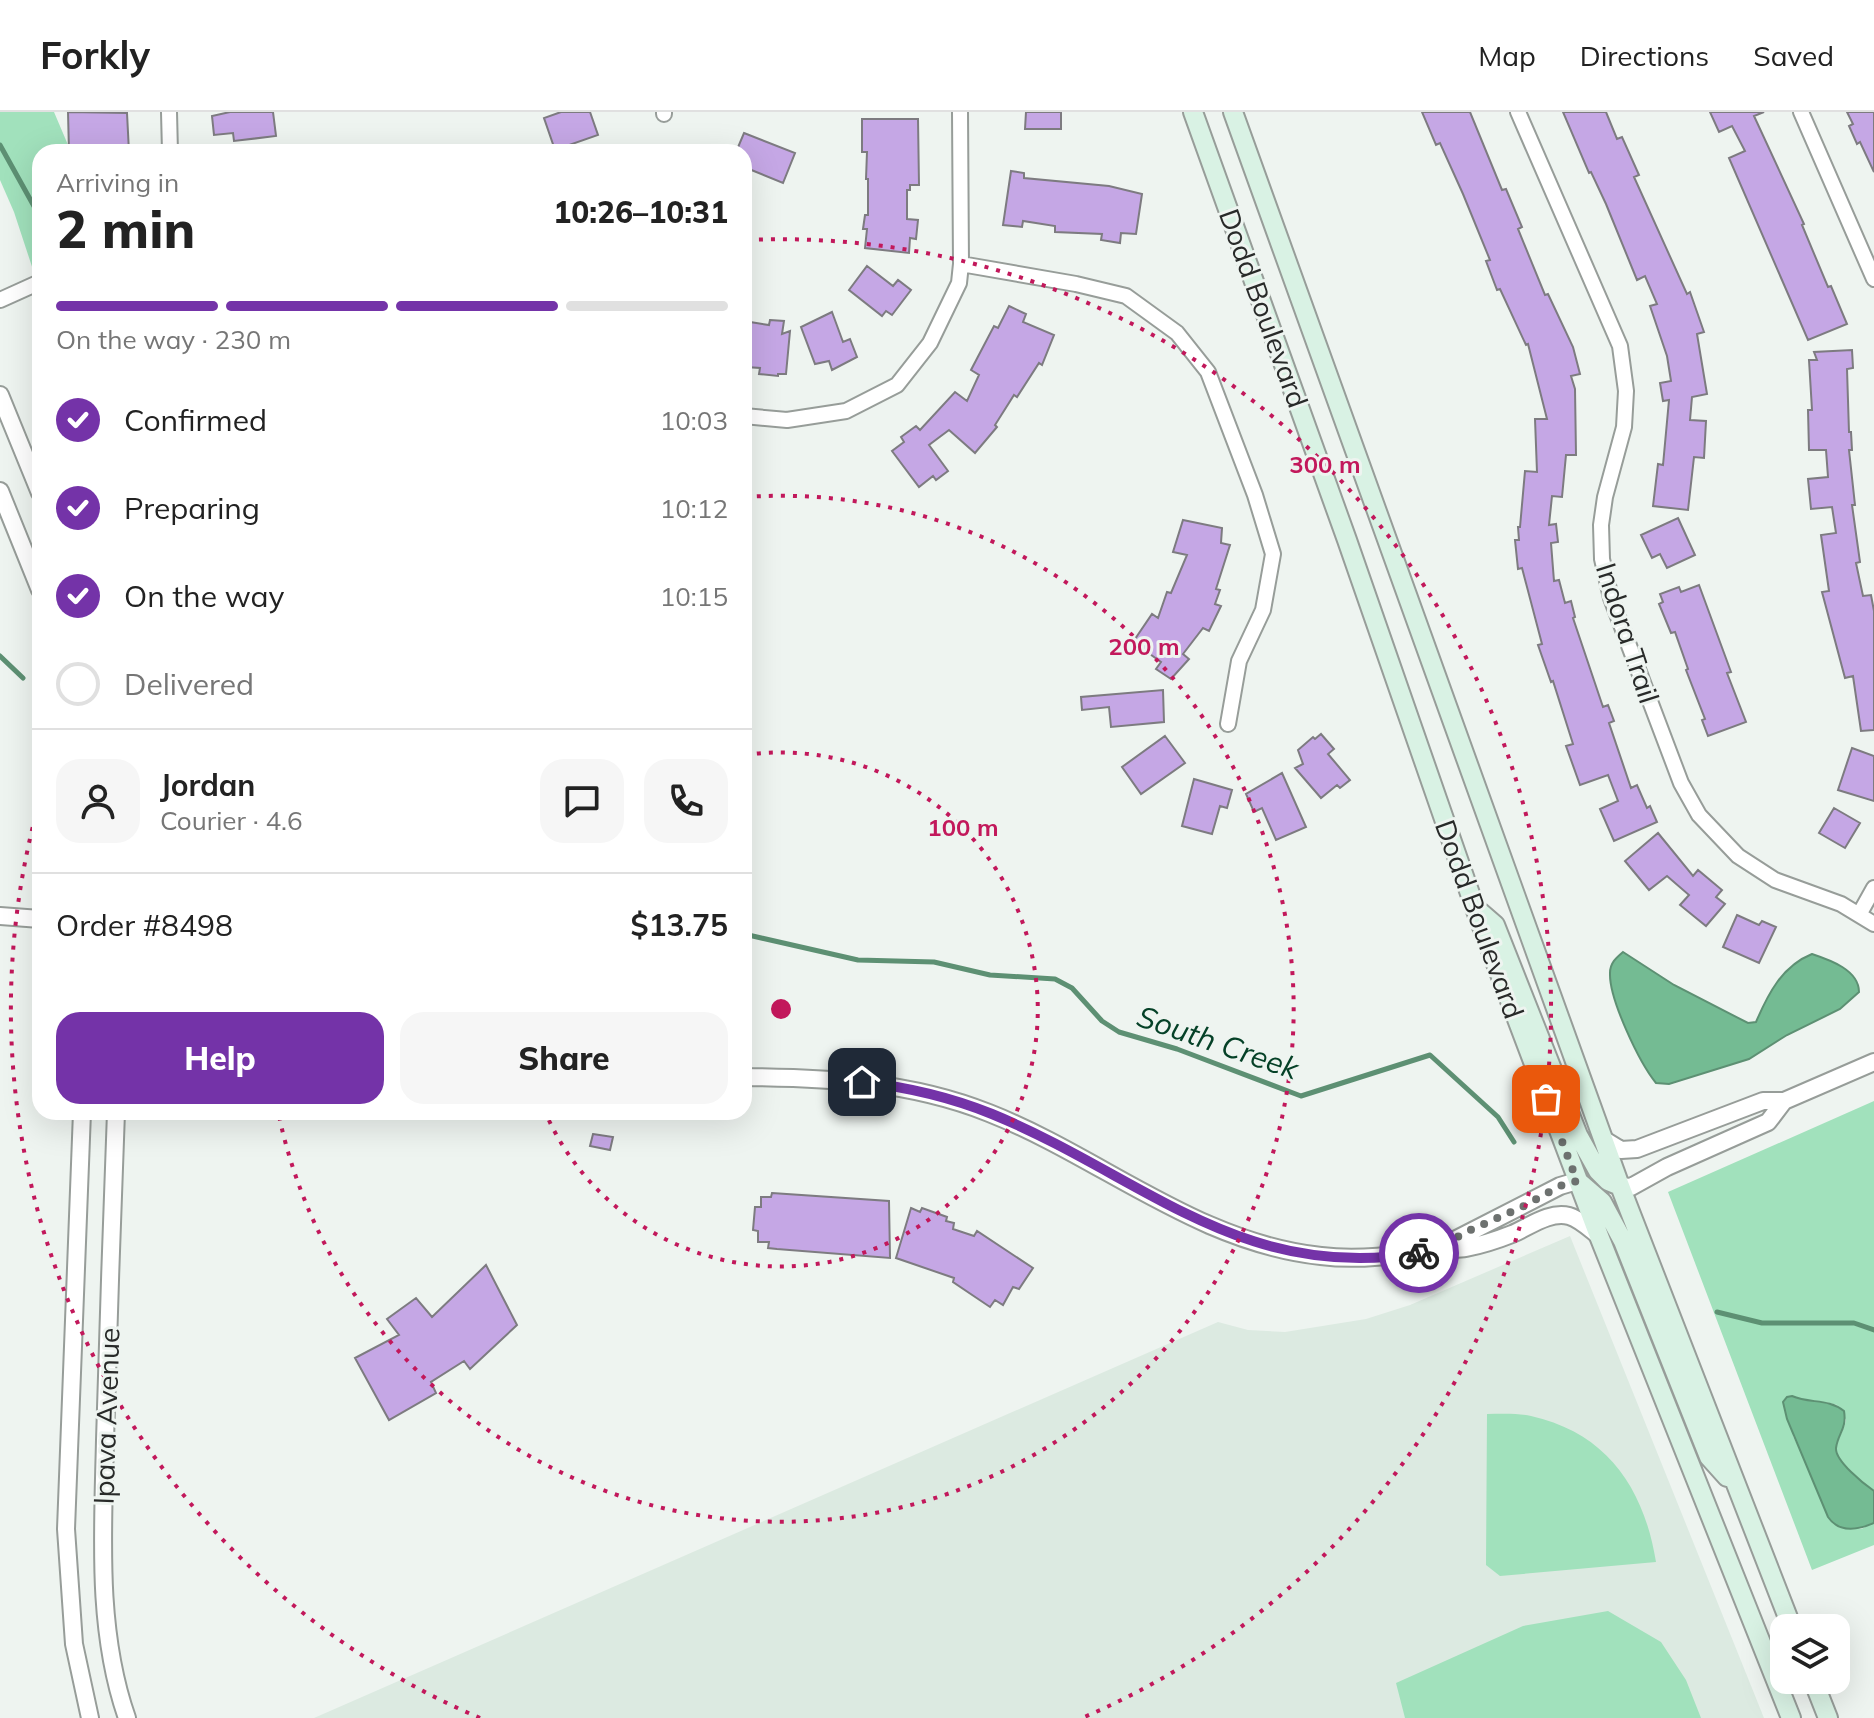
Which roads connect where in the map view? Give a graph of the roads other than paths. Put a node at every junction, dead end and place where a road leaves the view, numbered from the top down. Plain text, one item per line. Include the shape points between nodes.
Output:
1 (169, 112) edge
2 (960, 112) edge
3 (1193, 112) edge
4 (1233, 112) edge
5 (1518, 112) edge
6 (1801, 112) edge
7 (170, 144) edge
8 (961, 264) junction
9 (1874, 279) edge
10 (32, 286) edge
11 (0, 300) edge
12 (0, 395) edge
13 (752, 417) edge
14 (32, 473) edge
15 (0, 491) edge
16 (32, 570) edge
17 (1228, 724) dead end
18 (1874, 888) edge
19 (1475, 908) junction
20 (1860, 913) junction
21 (0, 916) edge
22 (32, 918) edge
23 (1874, 924) edge
24 (1874, 1062) edge
25 (752, 1077) edge
26 (1784, 1101) junction
27 (82, 1120) edge
28 (116, 1120) edge
29 (1603, 1139) junction
30 (1577, 1181) junction
31 (1620, 1186) junction
32 (1599, 1236) junction
33 (1438, 1249) junction
34 (1735, 1487) junction
35 (1786, 1614) edge
36 (1819, 1694) edge
37 (90, 1718) edge
38 (127, 1718) edge
39 (1791, 1718) edge
40 (1828, 1718) edge

1 - 7 street
2 - 8 street
3 - 19 main road, Dodd Boulevard
4 - 29 main road, Dodd Boulevard
5 - 20 street, Indora Trail via 1620,346 1625,418 1605,497 1602,559 1611,598 1681,783 1699,815 1738,856 1775,880
6 - 9 street
8 - 13 street via 959,283 930,343 897,385 846,411 787,420
8 - 17 street via 1126,296 1177,333 1208,372 1273,554 1263,610 1239,661
10 - 11 street
12 - 14 street
15 - 16 street
18 - 20 street
19 - 30 main road, Dodd Boulevard
19 - 31 main road via 1495,925 1578,1135 1598,1171
20 - 23 street, Indora Trail
21 - 22 street
24 - 26 street
25 - 33 street via 846,1080 934,1094 1012,1122 1190,1217 1267,1246 1337,1258
26 - 29 street via 1763,1101 1637,1149 1621,1150
26 - 31 street via 1768,1122 1631,1187
27 - 37 street, Ipava Avenue via 66,1529 74,1644
28 - 38 street, Ipava Avenue via 103,1535 105,1609
29 - 31 main road, Dodd Boulevard
30 - 32 main road, Dodd Boulevard
30 - 33 street
30 - 34 main road via 1602,1202 1623,1241 1709,1457
31 - 34 main road, Dodd Boulevard
32 - 33 street via 1568,1216 1558,1216 1487,1243
32 - 39 main road, Dodd Boulevard
34 - 35 main road, Dodd Boulevard
36 - 40 main road

